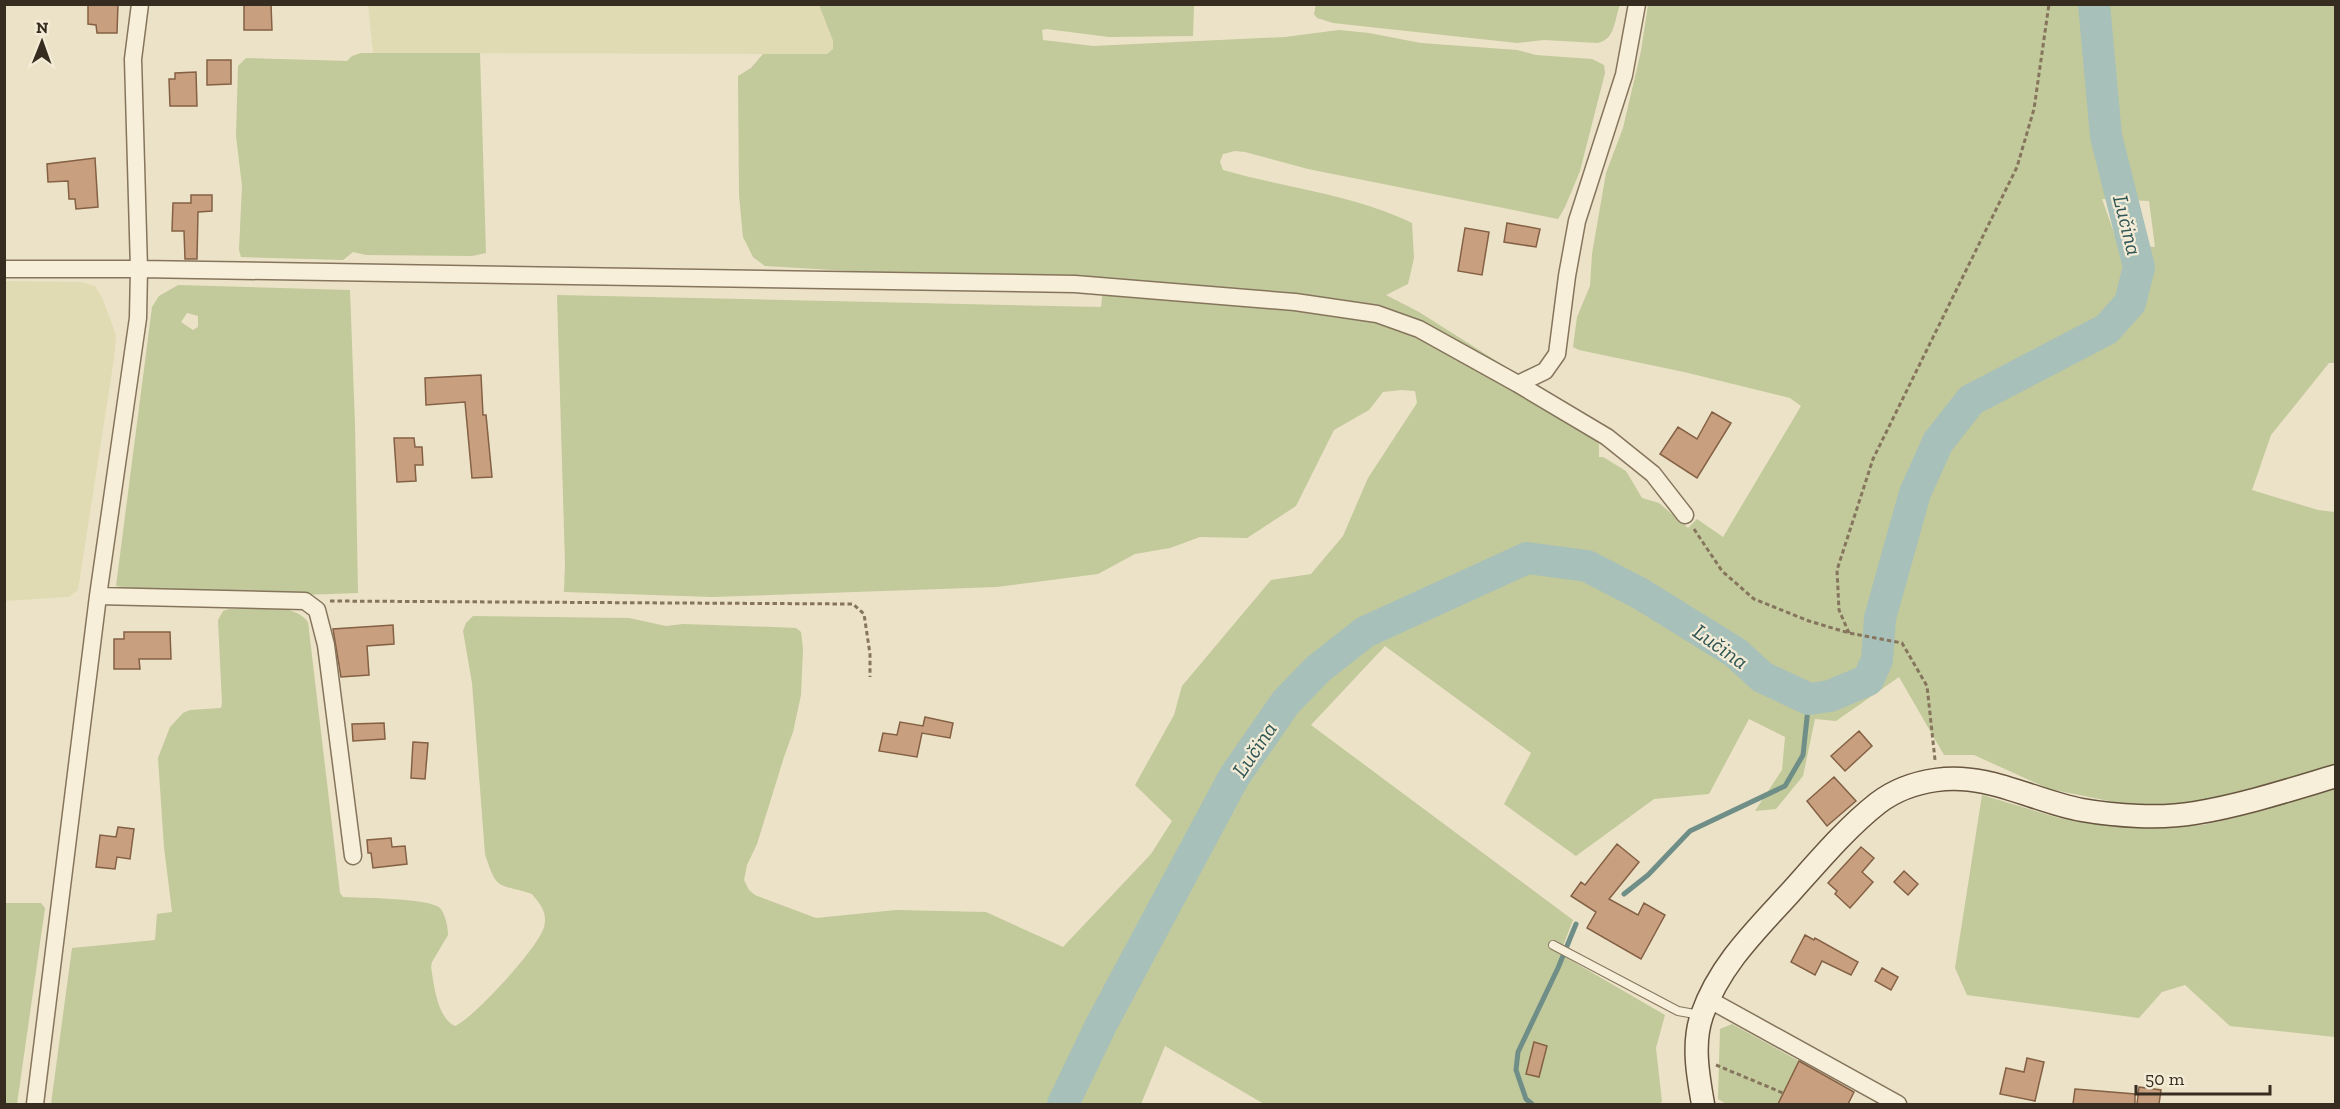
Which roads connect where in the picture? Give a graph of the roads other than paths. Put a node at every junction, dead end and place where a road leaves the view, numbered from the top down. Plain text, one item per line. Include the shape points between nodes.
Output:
1 (140, 4) edge
2 (1636, 4) edge
3 (4, 269) edge
4 (139, 269) junction
5 (1518, 384) junction
6 (1684, 515) road end
7 (98, 597) junction
8 (2336, 776) edge
9 (353, 856) dead end
10 (1557, 946) dead end
11 (1705, 1007) junction
12 (35, 1104) edge
13 (1703, 1104) edge
14 (1898, 1104) edge

1 - 4 street via 133,59
2 - 5 street via 1624,75 1577,221 1557,354 1545,371
3 - 4 street
4 - 5 street via 1075,284 1294,302 1377,314 1419,329
4 - 7 street via 136,337
5 - 6 street via 1607,437 1653,474
7 - 9 street via 305,601 317,610 326,645
7 - 12 street
8 - 11 street via 2193,814 2123,816 2079,809 1967,778 1912,785 1878,803 1823,855 1731,960
10 - 11 lane via 1678,1011
11 - 13 street via 1698,1033 1697,1060
11 - 14 street

